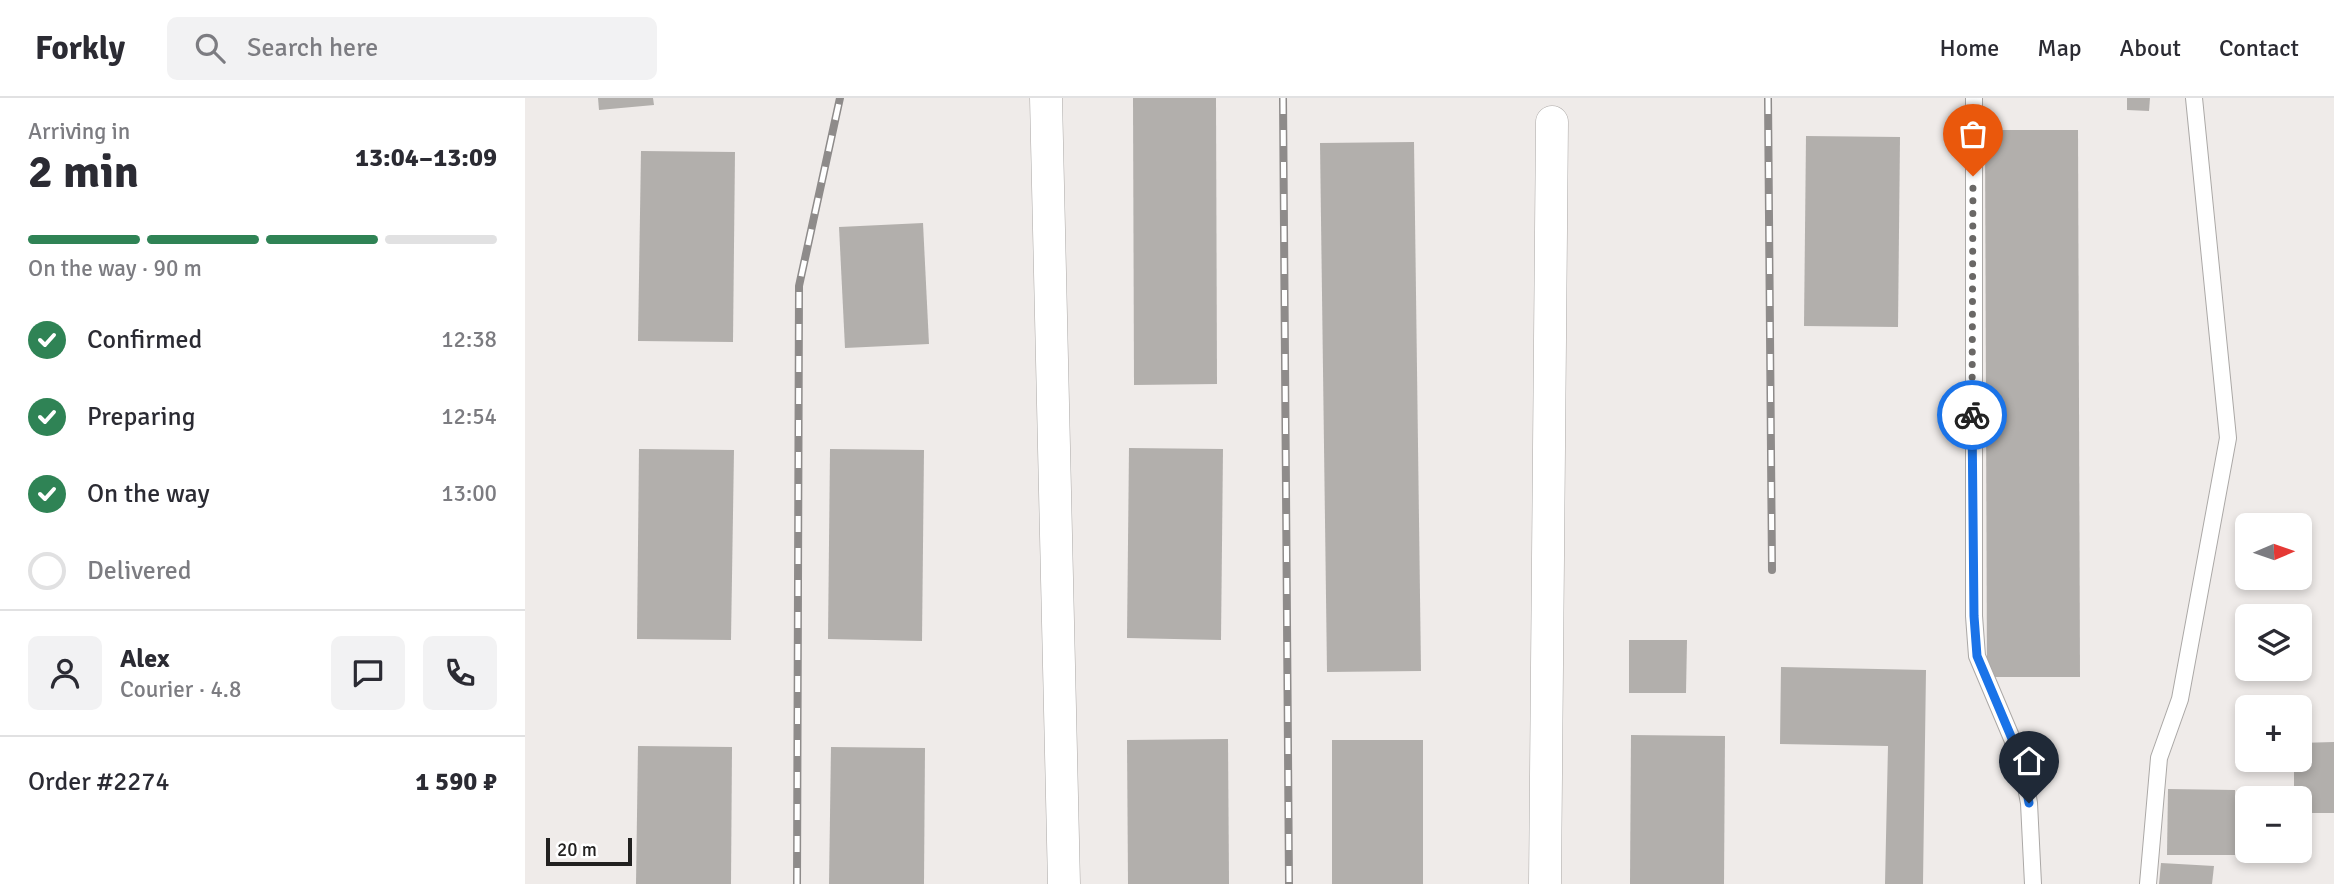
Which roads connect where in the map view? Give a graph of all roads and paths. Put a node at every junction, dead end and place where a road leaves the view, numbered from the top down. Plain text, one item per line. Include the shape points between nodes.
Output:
1 (1046, 98) edge
2 (1974, 98) edge
3 (2195, 98) edge
4 (1552, 122) dead end
5 (1063, 884) edge
6 (1545, 884) edge
7 (2032, 884) edge
8 (2148, 884) edge

1 - 5 street
2 - 7 lane via 1974,616 1977,656 2021,760 2029,803
3 - 8 lane via 2228,438 2180,699 2159,758
4 - 6 street

